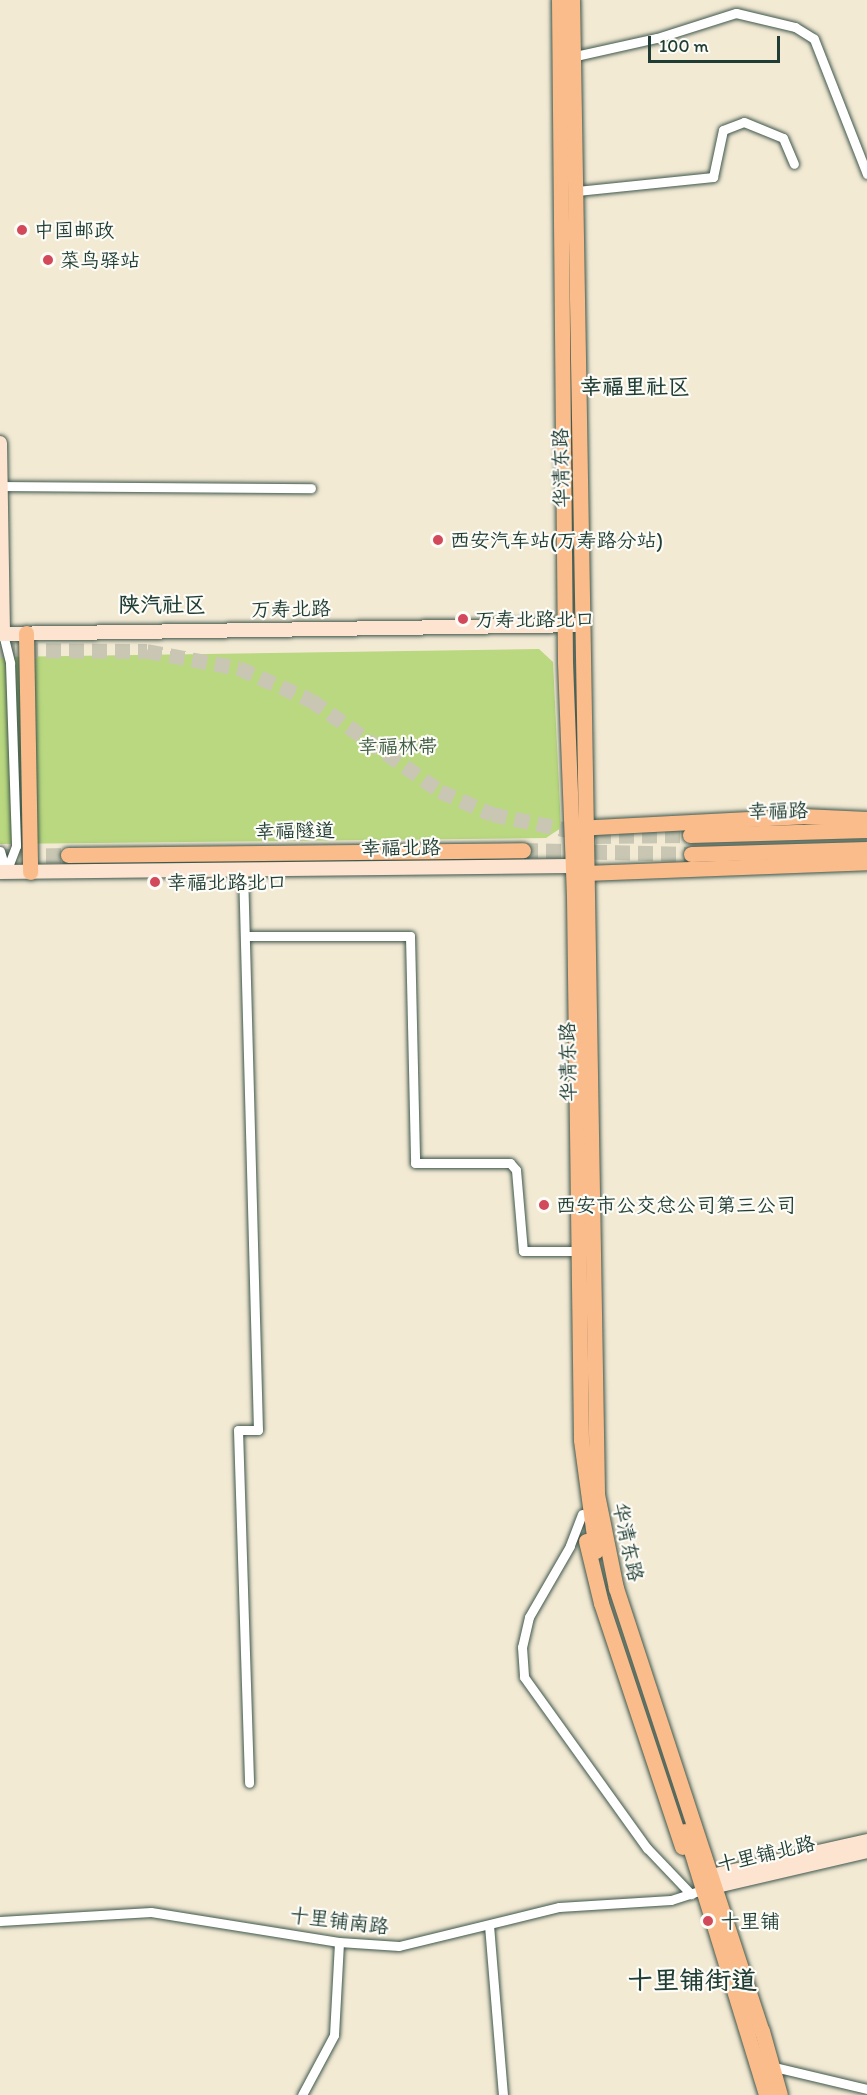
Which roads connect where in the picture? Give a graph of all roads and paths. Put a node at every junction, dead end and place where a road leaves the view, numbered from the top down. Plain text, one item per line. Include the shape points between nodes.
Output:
1 (559, 0) edge
2 (572, 0) edge
3 (571, 57) junction
4 (794, 164) dead end
5 (867, 174) edge
6 (577, 191) junction
7 (0, 443) edge
8 (1, 486) edge
9 (311, 488) dead end
10 (583, 625) junction
11 (567, 626) junction
12 (26, 633) junction
13 (1, 636) edge
14 (867, 819) edge
15 (577, 828) junction
16 (867, 830) edge
17 (690, 835) tunnel mouth
18 (867, 849) edge
19 (524, 850) tunnel mouth
20 (0, 851) edge
21 (691, 854) tunnel mouth
22 (68, 855) tunnel mouth
23 (867, 862) edge
24 (570, 866) junction
25 (243, 869) junction
26 (3, 872) edge
27 (30, 872) junction
28 (585, 873) junction
29 (246, 936) junction
30 (580, 1251) junction
31 (581, 1393) junction
32 (582, 1514) junction
33 (249, 1783) dead end
34 (867, 1841) edge
35 (867, 1851) edge
36 (705, 1886) junction
37 (0, 1921) edge
38 (489, 1925) junction
39 (339, 1942) junction
40 (774, 2067) junction
41 (867, 2089) edge
42 (302, 2095) edge
43 (503, 2095) edge
44 (766, 2095) edge
45 (780, 2095) edge

1 - 11 main road, 华清东路
2 - 3 main road, 华清东路
3 - 5 street via 657,38 736,13 795,27 814,39
3 - 6 main road, 华清东路
4 - 6 street via 783,138 744,123 723,130 713,177
6 - 10 main road, 华清东路
7 - 8 main road
8 - 9 street
8 - 13 main road
10 - 11 main road, 万寿北路
10 - 15 main road, 华清东路
11 - 12 main road, 万寿北路
11 - 15 main road, 华清东路
12 - 13 main road, 万寿北路
12 - 27 main road
13 - 26 street via 10,663 16,846
14 - 15 main road via 802,816
15 - 24 main road, 华清东路
15 - 28 main road, 华清东路
16 - 17 main road, 幸福路
18 - 21 main road, 幸福路
19 - 22 main road, 幸福隧道
20 - 26 street
23 - 28 main road
24 - 25 main road, 幸福北路
24 - 28 main road, 幸福北路
24 - 30 main road, 华清东路
25 - 27 main road, 幸福北路
25 - 29 street
26 - 27 main road, 幸福北路
28 - 36 main road, 华清东路 via 597,1494 610,1567 701,1844
29 - 30 street via 410,936 415,1163 510,1163 516,1170 523,1251
29 - 33 street via 258,1430 238,1430
30 - 31 main road, 华清东路
31 - 32 main road via 576,1462
31 - 36 main road, 华清东路 via 583,1472 597,1556
32 - 36 main road via 601,1603 685,1857
32 - 36 street via 570,1546 529,1617 522,1647 524,1677 648,1848
34 - 36 main road, 十里铺北路
35 - 36 main road, 十里铺北路
36 - 38 street, 十里铺南路 via 671,1900 559,1906
36 - 40 main road, 华清东路
36 - 44 main road, 华清东路
37 - 39 street, 十里铺南路 via 151,1912
38 - 39 street, 十里铺南路 via 399,1946
38 - 43 street
39 - 42 street via 334,2035
40 - 41 street
40 - 45 main road, 华清东路

